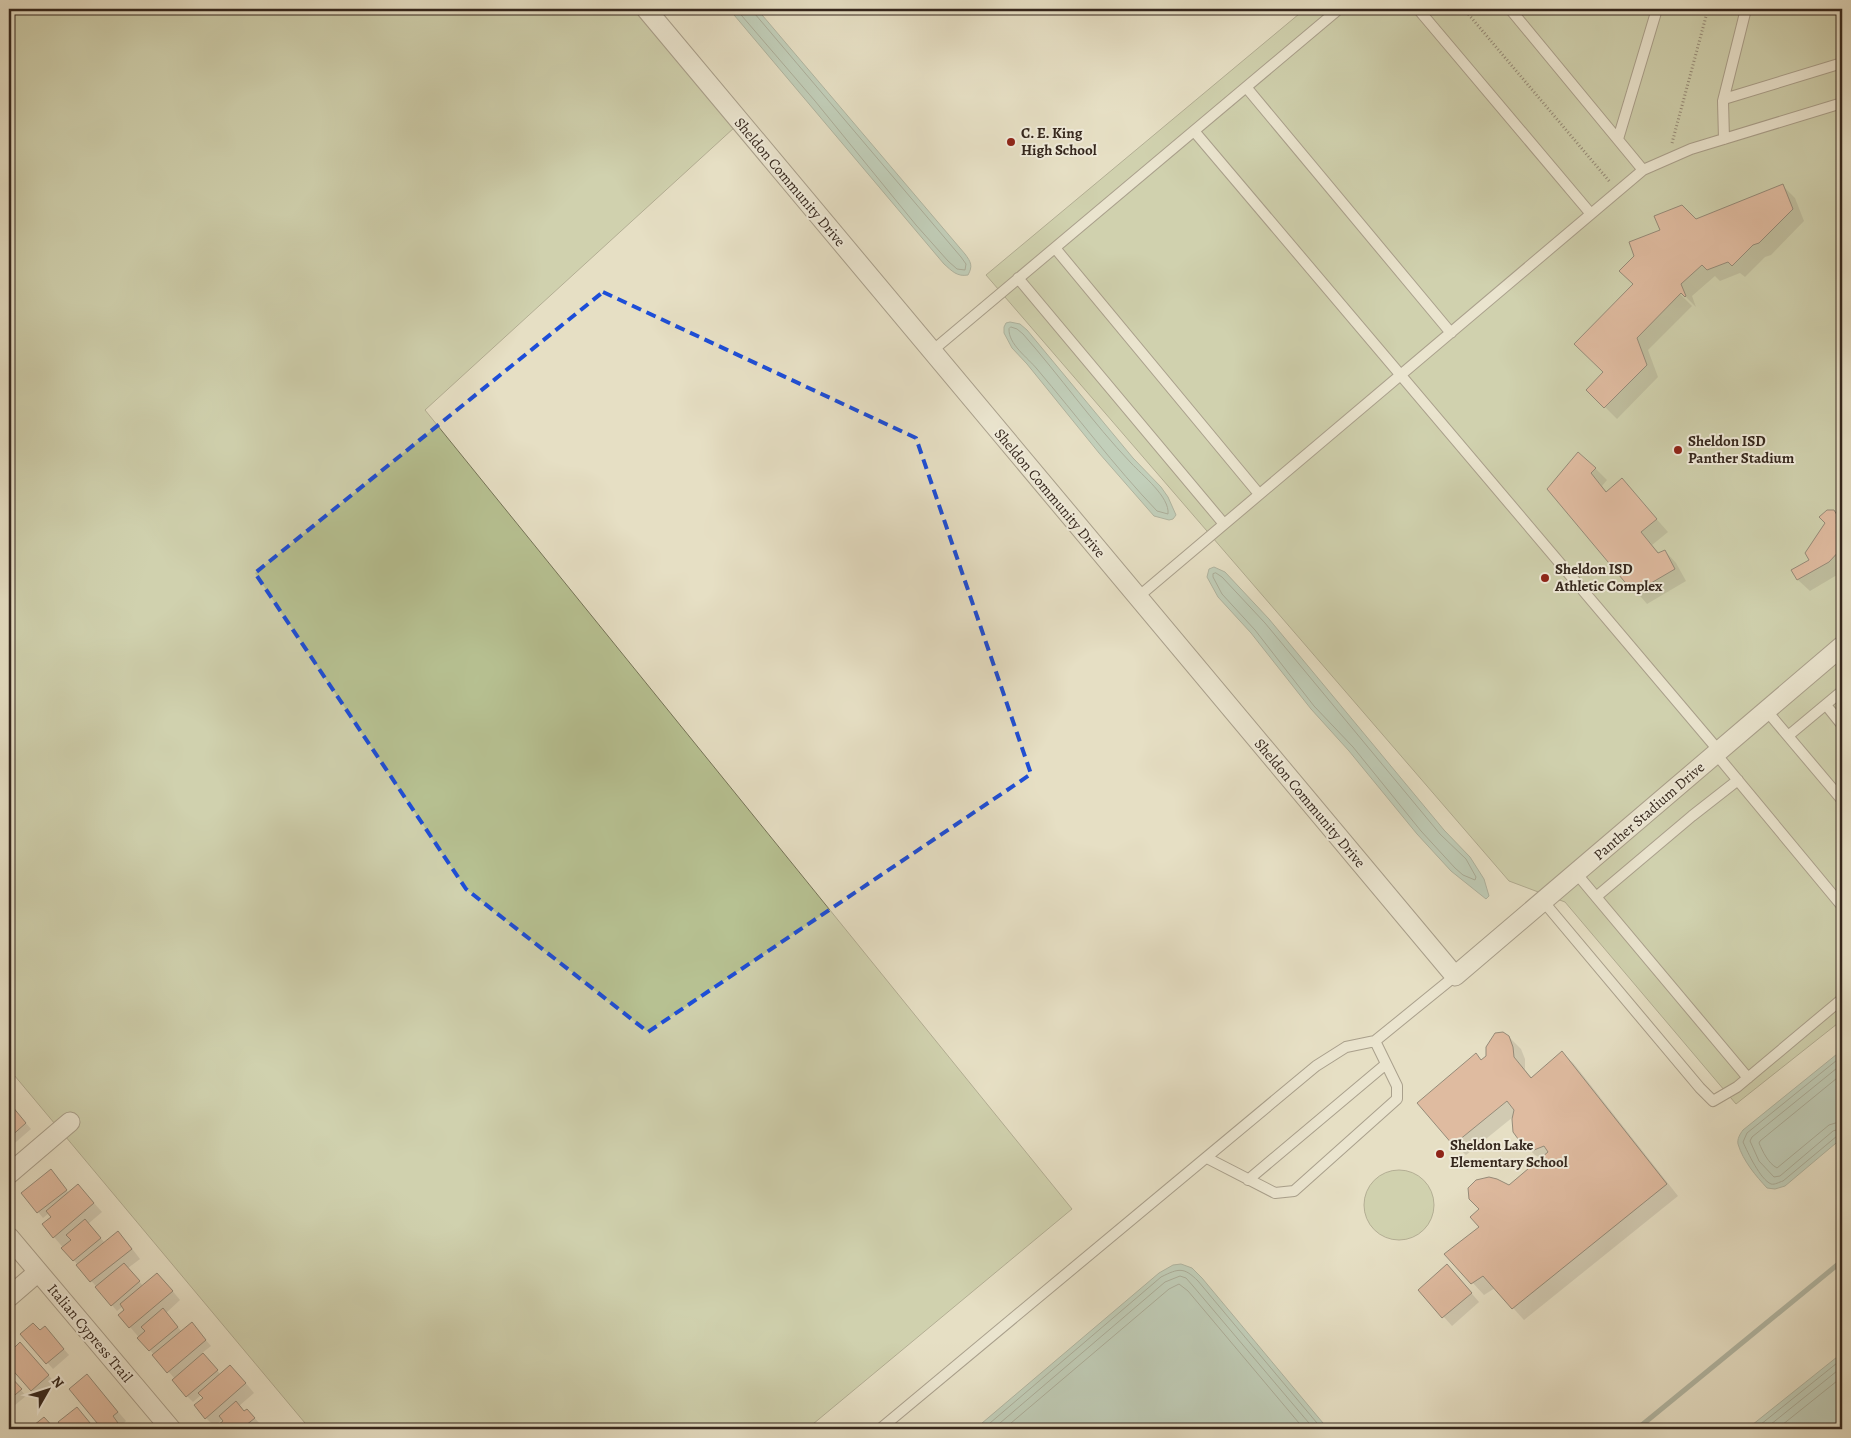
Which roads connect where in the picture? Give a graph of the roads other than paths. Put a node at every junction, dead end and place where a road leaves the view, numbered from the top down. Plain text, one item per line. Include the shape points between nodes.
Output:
1 (646, 9) edge
2 (1340, 9) edge
3 (1418, 9) edge
4 (1510, 9) edge
5 (1657, 9) edge
6 (1746, 9) edge
7 (1842, 63) edge
8 (1246, 87) junction
9 (1724, 99) junction
10 (1842, 103) edge
11 (1194, 131) junction
12 (1618, 139) junction
13 (1724, 139) junction
14 (1643, 170) junction
15 (1591, 214) junction
16 (1054, 248) junction
17 (1018, 278) junction
18 (1450, 332) junction
19 (932, 351) junction
20 (1401, 375) junction
21 (1260, 494) junction
22 (1224, 524) junction
23 (1138, 597) junction
24 (1840, 652) edge
25 (1842, 691) edge
26 (1826, 705) junction
27 (1766, 710) junction
28 (1842, 725) edge
29 (1788, 736) junction
30 (1717, 752) junction
31 (1738, 780) junction
32 (1842, 800) edge
33 (1576, 873) junction
34 (1596, 897) junction
35 (1543, 901) junction
36 (1842, 906) edge
37 (1455, 976) junction
38 (1842, 999) edge
39 (1374, 1041) junction
40 (1386, 1064) junction
41 (1748, 1078) junction
42 (70, 1122) dead end
43 (1206, 1158) junction
44 (9, 1174) edge
45 (1248, 1180) junction
46 (9, 1237) edge
47 (38, 1272) junction
48 (9, 1297) edge
49 (167, 1428) edge
50 (880, 1429) edge

1 - 19 street, Sheldon Community Drive
2 - 8 lane
3 - 15 lane
4 - 12 lane
5 - 12 lane
6 - 9 lane
7 - 9 lane
8 - 11 lane
8 - 18 lane
9 - 13 lane
10 - 13 lane
11 - 16 lane
11 - 20 lane
12 - 14 lane
13 - 14 lane via 1691,148
14 - 15 lane
15 - 18 lane
16 - 17 lane
16 - 21 lane
17 - 19 lane
17 - 22 lane
18 - 20 lane
19 - 23 street, Sheldon Community Drive
20 - 21 lane
20 - 30 lane
21 - 22 lane
22 - 23 lane
23 - 37 street, Sheldon Community Drive
24 - 27 street, Panther Stadium Drive
25 - 26 lane
26 - 28 lane
26 - 29 lane
27 - 29 lane
27 - 30 street, Panther Stadium Drive
29 - 32 lane
30 - 31 lane
30 - 33 street, Panther Stadium Drive
31 - 34 lane
31 - 36 lane
33 - 34 lane
33 - 35 street, Panther Stadium Drive
34 - 41 lane
35 - 37 street, Panther Stadium Drive
35 - 41 lane via 1713,1101
37 - 39 lane
38 - 41 lane
39 - 40 lane
39 - 43 lane via 1346,1047 1316,1066
40 - 45 lane
40 - 45 lane via 1397,1086 1397,1098 1294,1191 1274,1193
42 - 44 street
43 - 45 lane
43 - 50 lane
46 - 47 street, Italian Cypress Trail
47 - 48 street
47 - 49 street, Italian Cypress Trail

